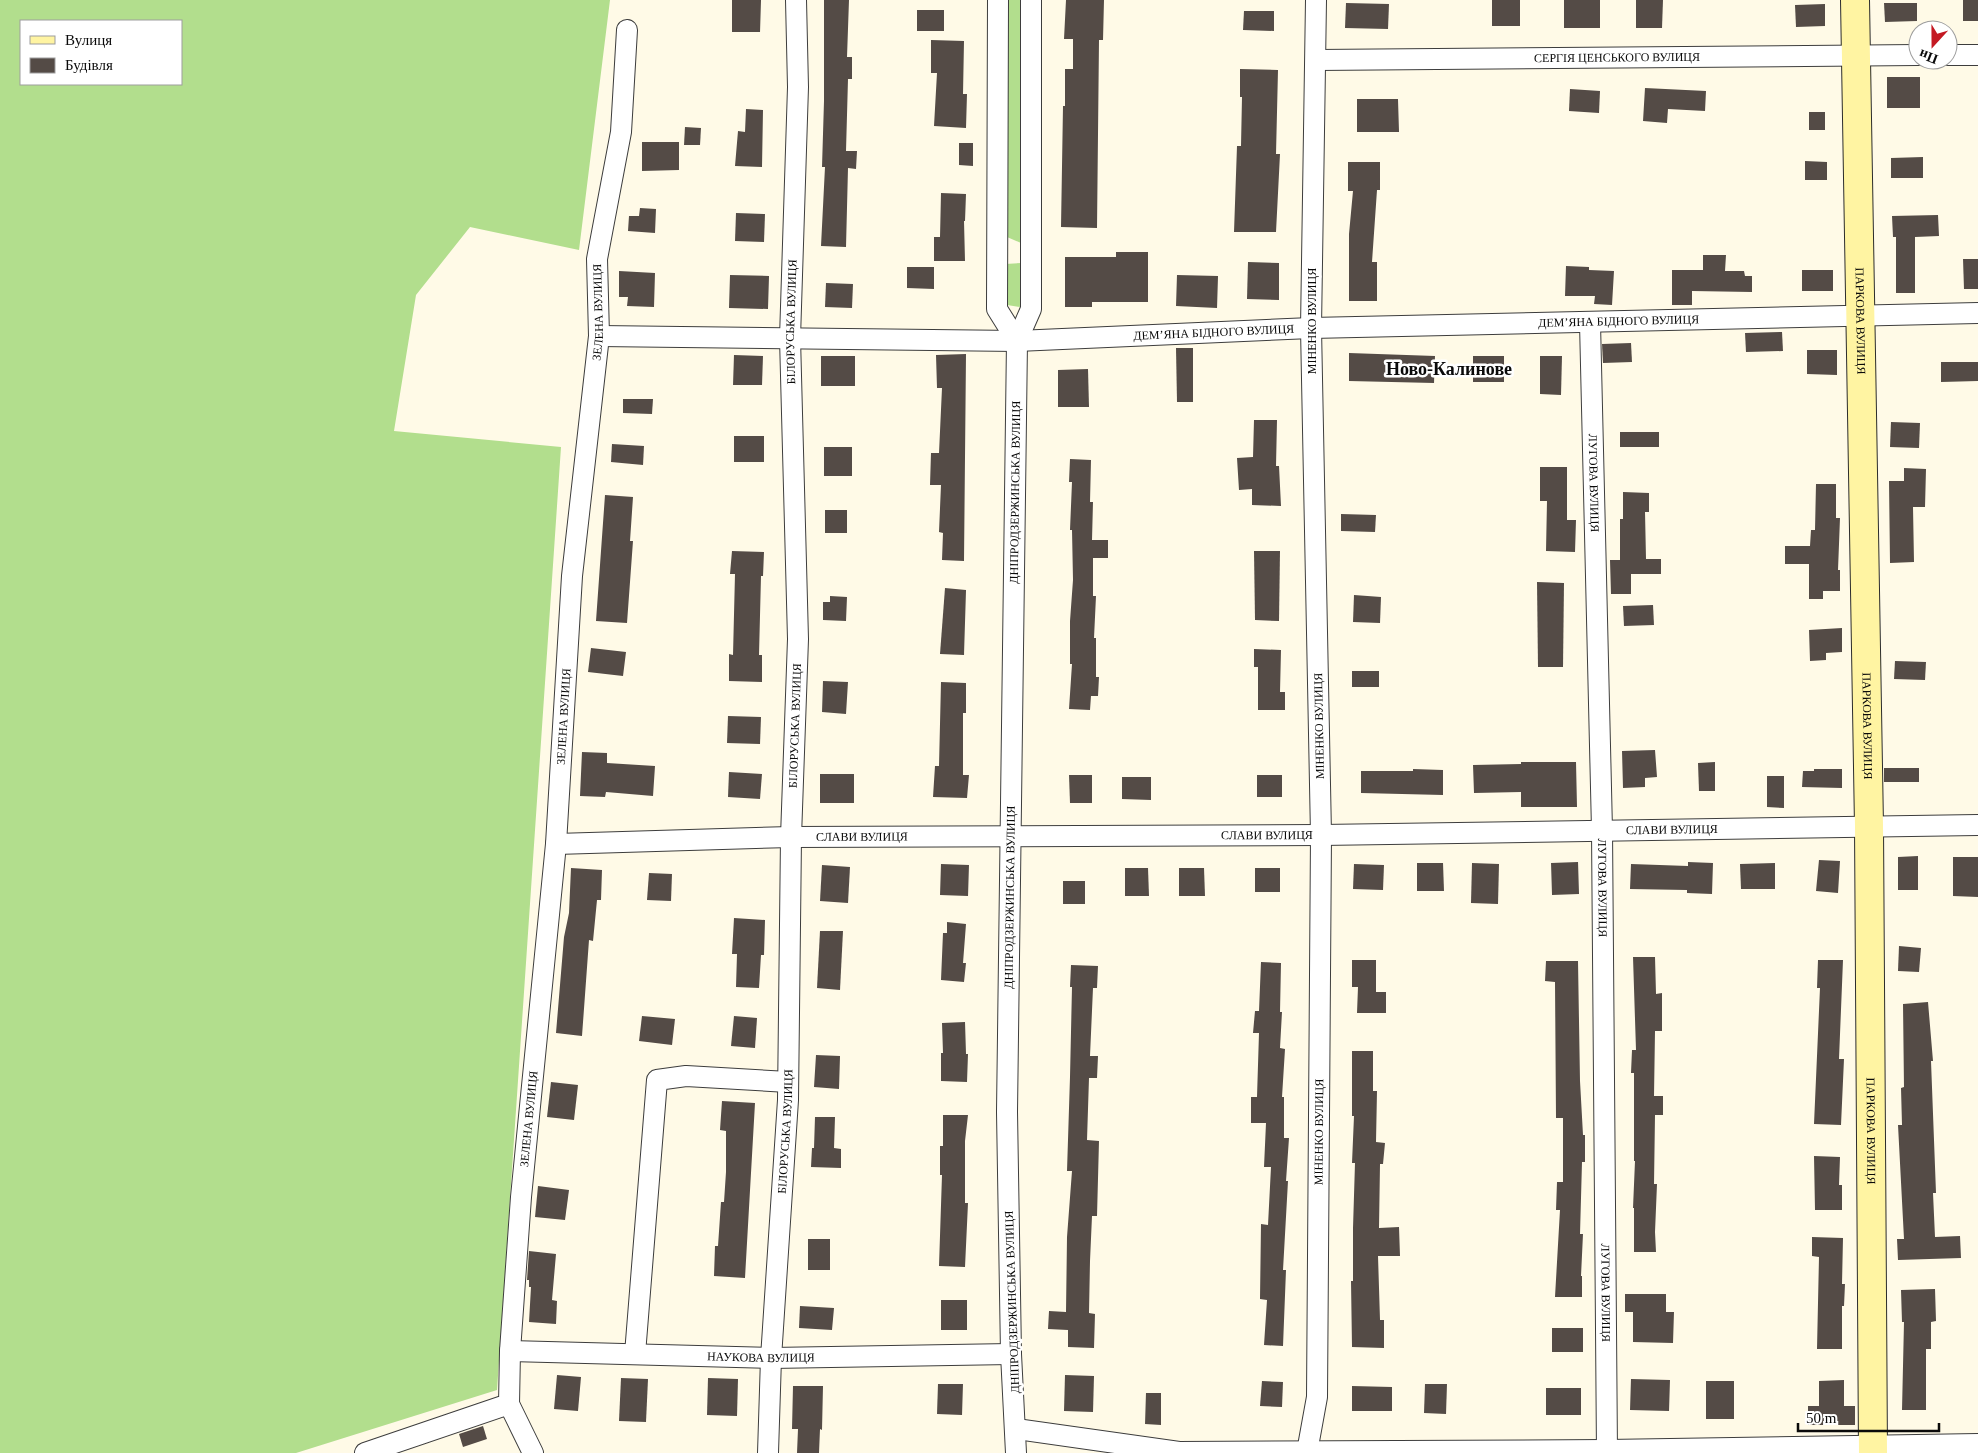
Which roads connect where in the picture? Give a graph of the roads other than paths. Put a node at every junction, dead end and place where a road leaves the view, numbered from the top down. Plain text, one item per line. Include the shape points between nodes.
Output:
1 (796, 0) edge
2 (998, 0) edge
3 (1031, 0) edge
4 (1316, 0) edge
5 (1855, 0) edge
6 (627, 30) dead end
7 (1857, 56) junction
8 (1908, 56) edge
9 (1958, 56) edge
10 (1978, 56) edge
11 (1316, 60) junction
12 (1978, 313) edge
13 (1860, 316) junction
14 (1590, 323) junction
15 (1311, 328) junction
16 (599, 336) junction
17 (790, 338) junction
18 (1016, 341) junction
19 (1978, 825) edge
20 (1869, 826) junction
21 (1602, 830) junction
22 (1012, 835) junction
23 (1322, 835) junction
24 (791, 836) junction
25 (556, 844) junction
26 (788, 1082) junction
27 (510, 1351) junction
28 (635, 1354) junction
29 (1011, 1354) junction
30 (771, 1358) junction
31 (509, 1404) junction
32 (1016, 1429) junction
33 (1978, 1444) edge
34 (1873, 1449) edge
35 (1607, 1451) edge
36 (1307, 1452) junction
37 (365, 1453) edge
38 (533, 1453) edge
39 (768, 1453) edge
40 (1016, 1453) edge

1 - 17 street, БІЛОРУСЬКА ВУЛИЦЯ via 798,87
2 - 18 street via 997,309
3 - 18 street, ДНІПРОДЗЕРЖИНСЬКА ВУЛИЦЯ via 1031,309
4 - 11 street, МІНЕНКО ВУЛИЦЯ
5 - 7 street, ПАРКОВА ВУЛИЦЯ
6 - 16 street, ЗЕЛЕНА ВУЛИЦЯ via 621,132 597,259
7 - 8 street, СЕРГІЯ ЦЕНСЬКОГО ВУЛИЦЯ
7 - 11 street, СЕРГІЯ ЦЕНСЬКОГО ВУЛИЦЯ
7 - 13 street, ПАРКОВА ВУЛИЦЯ
9 - 10 street
11 - 15 street, МІНЕНКО ВУЛИЦЯ
12 - 13 street, ДЕМ’ЯНА БІДНОГО ВУЛИЦЯ
13 - 14 street, ДЕМ’ЯНА БІДНОГО ВУЛИЦЯ
13 - 20 street, ПАРКОВА ВУЛИЦЯ
14 - 15 street, ДЕМ’ЯНА БІДНОГО ВУЛИЦЯ
14 - 21 street, ЛУГОВА ВУЛИЦЯ
15 - 18 street, ДЕМ’ЯНА БІДНОГО ВУЛИЦЯ
15 - 23 street, МІНЕНКО ВУЛИЦЯ
16 - 17 street, ДЕМ’ЯНА БІДНОГО ВУЛИЦЯ
16 - 25 street, ЗЕЛЕНА ВУЛИЦЯ via 572,576
17 - 18 street, ДЕМ’ЯНА БІДНОГО ВУЛИЦЯ
17 - 24 street, БІЛОРУСЬКА ВУЛИЦЯ via 798,639
18 - 22 street, ДНІПРОДЗЕРЖИНСЬКА ВУЛИЦЯ
19 - 20 street, СЛАВИ ВУЛИЦЯ
20 - 21 street, СЛАВИ ВУЛИЦЯ
20 - 34 street, ПАРКОВА ВУЛИЦЯ
21 - 23 street, СЛАВИ ВУЛИЦЯ
21 - 35 street, ЛУГОВА ВУЛИЦЯ
22 - 23 street, СЛАВИ ВУЛИЦЯ
22 - 24 street, СЛАВИ ВУЛИЦЯ
22 - 29 street, ДНІПРОДЗЕРЖИНСЬКА ВУЛИЦЯ via 1007,1112
23 - 36 street, МІНЕНКО ВУЛИЦЯ via 1317,1397
24 - 25 street, СЛАВИ ВУЛИЦЯ
24 - 26 street, БІЛОРУСЬКА ВУЛИЦЯ
25 - 27 street, ЗЕЛЕНА ВУЛИЦЯ via 522,1188
26 - 28 street via 686,1076 657,1080
26 - 30 street, БІЛОРУСЬКА ВУЛИЦЯ
27 - 28 street, НАУКОВА ВУЛИЦЯ
27 - 31 street, ЗЕЛЕНА ВУЛИЦЯ
28 - 30 street, НАУКОВА ВУЛИЦЯ
29 - 30 street, НАУКОВА ВУЛИЦЯ
29 - 32 street, ДНІПРОДЗЕРЖИНСЬКА ВУЛИЦЯ
30 - 39 street, БІЛОРУСЬКА ВУЛИЦЯ
31 - 37 street
31 - 38 street, ЗЕЛЕНА ВУЛИЦЯ
32 - 36 street via 1179,1452
32 - 40 street, ДНІПРОДЗЕРЖИНСЬКА ВУЛИЦЯ
33 - 34 street
34 - 35 street
35 - 36 street

